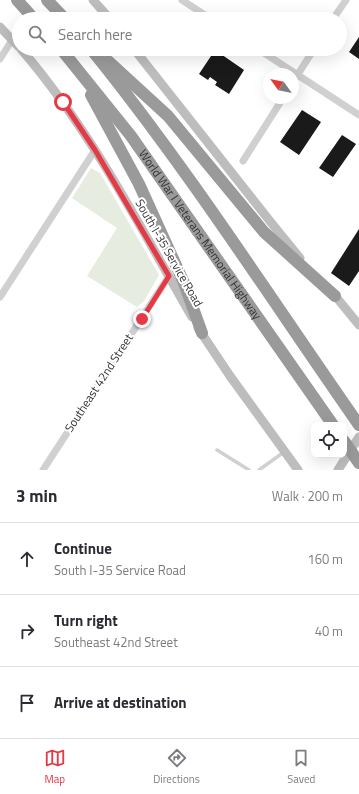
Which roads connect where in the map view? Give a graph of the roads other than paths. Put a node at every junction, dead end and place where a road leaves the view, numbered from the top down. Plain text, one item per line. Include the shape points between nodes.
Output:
1 (17, 0) edge
2 (47, 0) edge
3 (93, 0) edge
4 (182, 0) edge
5 (346, 0) edge
6 (28, 12) edge
7 (58, 12) edge
8 (104, 12) edge
9 (200, 12) edge
10 (338, 12) edge
11 (0, 27) edge
12 (12, 40) joint
13 (26, 56) edge
14 (67, 56) edge
15 (97, 56) edge
16 (104, 56) edge
17 (140, 56) edge
18 (269, 56) edge
19 (310, 56) edge
20 (0, 59) edge
21 (73, 63) junction
22 (287, 68) edge
23 (299, 73) edge
24 (299, 76) edge
25 (279, 104) edge
26 (359, 115) edge
27 (95, 150) junction
28 (243, 161) dead end
29 (169, 276) junction
30 (335, 296) junction
31 (0, 297) edge
32 (359, 325) edge
33 (202, 333) junction
34 (331, 422) edge
35 (359, 425) edge
36 (359, 438) edge
37 (347, 445) edge
38 (218, 450) dead end
39 (285, 452) junction
40 (359, 463) edge
41 (43, 470) edge
42 (248, 470) edge
43 (259, 470) edge
44 (298, 470) edge
45 (338, 470) edge

1 - 6 highway
2 - 7 highway
3 - 8 main road
4 - 9 street
5 - 10 street
11 - 12 main road, South I-35 Service Road
12 - 20 street
13 - 27 main road, South I-35 Service Road via 63,102
14 - 21 highway, World War I Veterans Memorial Highway
15 - 35 highway, World War I Veterans Memorial Highway via 142,113
16 - 30 highway via 168,116 264,232
17 - 30 main road via 293,250
18 - 22 street
19 - 23 street
21 - 33 highway via 139,184 184,283
21 - 34 highway, World War I Veterans Memorial Highway via 131,136
24 - 26 street
25 - 28 street
27 - 29 main road, South I-35 Service Road
27 - 31 street
29 - 33 main road, South I-35 Service Road
29 - 41 street, Southeast 42nd Street
30 - 32 main road
33 - 39 main road, South I-35 Service Road
36 - 45 main road
37 - 40 highway, bridge
38 - 42 lane
39 - 43 lane
39 - 44 main road, South I-35 Service Road

